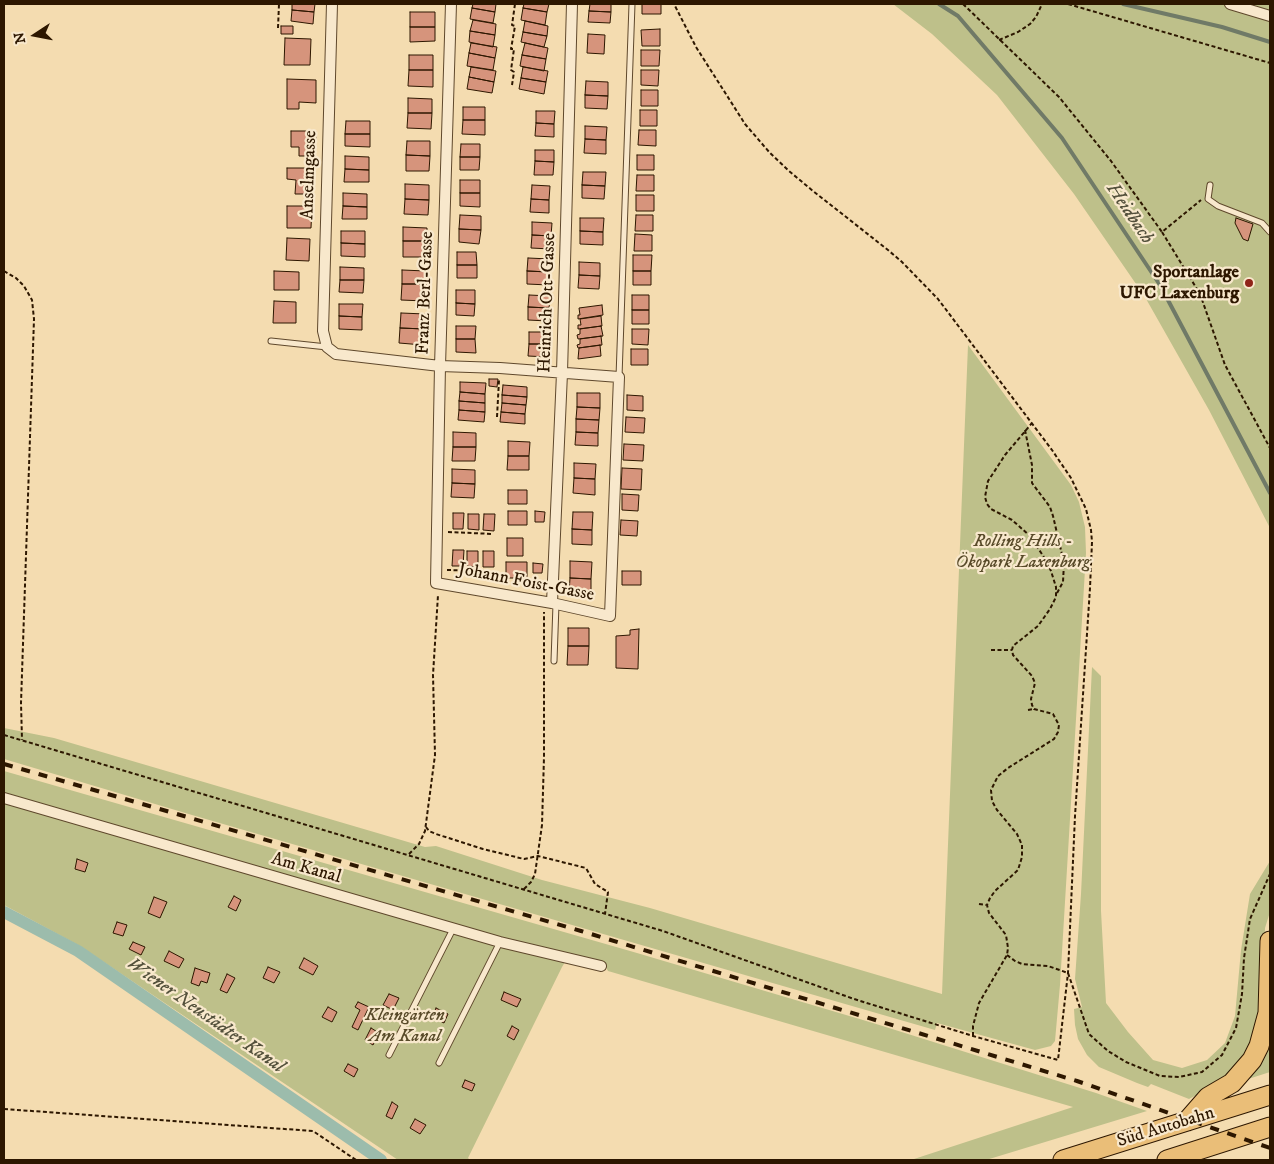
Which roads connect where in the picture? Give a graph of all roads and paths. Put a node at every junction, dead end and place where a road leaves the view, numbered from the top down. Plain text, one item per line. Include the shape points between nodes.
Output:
1 (279, 4) edge
2 (332, 4) edge
3 (451, 4) edge
4 (515, 4) edge
5 (572, 4) edge
6 (632, 4) edge
7 (674, 4) edge
8 (963, 4) edge
9 (1042, 4) edge
10 (1068, 4) edge
11 (1230, 4) edge
12 (1270, 16) edge
13 (278, 28) dead end
14 (1000, 40) junction
15 (1270, 63) edge
16 (512, 85) dead end
17 (1210, 185) dead end
18 (1208, 199) junction
19 (1162, 232) junction
20 (1270, 232) edge
21 (4, 271) edge
22 (271, 341) dead end
23 (327, 347) junction
24 (440, 366) junction
25 (500, 368) junction
26 (562, 373) junction
27 (619, 377) junction
28 (497, 417) dead end
29 (1032, 423) junction
30 (1025, 430) junction
31 (1270, 448) edge
32 (437, 532) junction
33 (493, 534) dead end
34 (436, 567) junction
35 (492, 571) dead end
36 (436, 583) junction
37 (1056, 597) junction
38 (551, 603) junction
39 (991, 650) dead end
40 (1012, 650) junction
41 (554, 662) dead end
42 (1034, 709) junction
43 (1028, 710) dead end
44 (4, 734) edge
45 (22, 740) junction
46 (4, 798) edge
47 (426, 827) junction
48 (409, 854) junction
49 (538, 856) junction
50 (1270, 874) edge
51 (524, 889) junction
52 (979, 904) dead end
53 (987, 905) junction
54 (605, 914) junction
55 (453, 929) junction
56 (1270, 941) edge
57 (500, 942) junction
58 (1007, 955) junction
59 (601, 966) dead end
60 (1068, 973) junction
61 (973, 1036) junction
62 (389, 1055) dead end
63 (439, 1063) dead end
64 (1270, 1095) edge
65 (4, 1109) edge
66 (1186, 1122) junction
67 (1270, 1127) edge
68 (356, 1160) edge
69 (1063, 1160) edge
70 (1167, 1160) edge

1 - 13 path
2 - 23 street, Anselmgasse via 323,331
3 - 24 street, Franz Berl-Gasse
4 - 16 path
5 - 26 street, Heinrich Ott-Gasse
6 - 27 lane
7 - 29 path via 696,47 745,124 795,176 902,262 938,299
8 - 14 path
9 - 14 path via 1030,24
10 - 15 path
11 - 12 street
14 - 19 path via 1059,97 1111,161
17 - 18 lane
18 - 19 path via 1202,199
18 - 20 lane via 1262,223
19 - 31 path via 1200,294 1225,365
21 - 45 path via 24,286 32,300 34,319
22 - 23 lane
23 - 24 street via 336,354
24 - 25 street
24 - 32 street, Franz Berl-Gasse
25 - 26 street
25 - 28 path
26 - 27 street
26 - 38 street, Heinrich Ott-Gasse
27 - 38 street, Johann Foist-Gasse via 610,616
29 - 30 path
29 - 60 path via 1071,478 1086,509 1091,530
30 - 37 path via 1032,483 1050,507 1064,563 1063,582
30 - 37 path via 991,476 985,497 991,509 1012,520 1029,535 1051,571
32 - 33 path
32 - 34 street, Franz Berl-Gasse
34 - 35 path
34 - 36 street, Franz Berl-Gasse
36 - 38 street, Johann Foist-Gasse
36 - 47 path via 434,755
37 - 40 path via 1043,620
38 - 41 lane
38 - 49 path
39 - 40 path
40 - 42 path via 1035,683 1031,699
42 - 43 path
42 - 53 path via 1053,714 1059,725 1058,732 1054,739 998,776 991,790 997,810 1017,834 1022,845 1022,857 1018,870 995,891
44 - 45 path
45 - 48 path
46 - 55 street, Am Kanal
47 - 48 path
47 - 49 path via 436,834 483,849 524,859
48 - 51 path
49 - 51 path via 535,874
49 - 54 path via 586,868 595,884 608,892
50 - 60 path via 1250,919 1236,1028 1222,1055 1202,1072 1179,1077 1160,1076 1108,1051 1089,1034
51 - 54 path
52 - 53 path
53 - 58 path via 989,913 1006,935
54 - 61 path
55 - 57 street, Am Kanal
55 - 62 lane
56 - 66 highway via 1268,1013 1259,1046 1252,1060 1232,1083 1208,1097
57 - 59 street, Am Kanal
57 - 63 lane
58 - 60 path via 1022,964 1048,966
58 - 61 path via 979,1003 972,1026
60 - 61 path via 1058,1060
64 - 66 highway, Süd Autobahn
65 - 68 path via 314,1132
66 - 69 highway, Süd Autobahn
67 - 70 highway, Süd Autobahn

